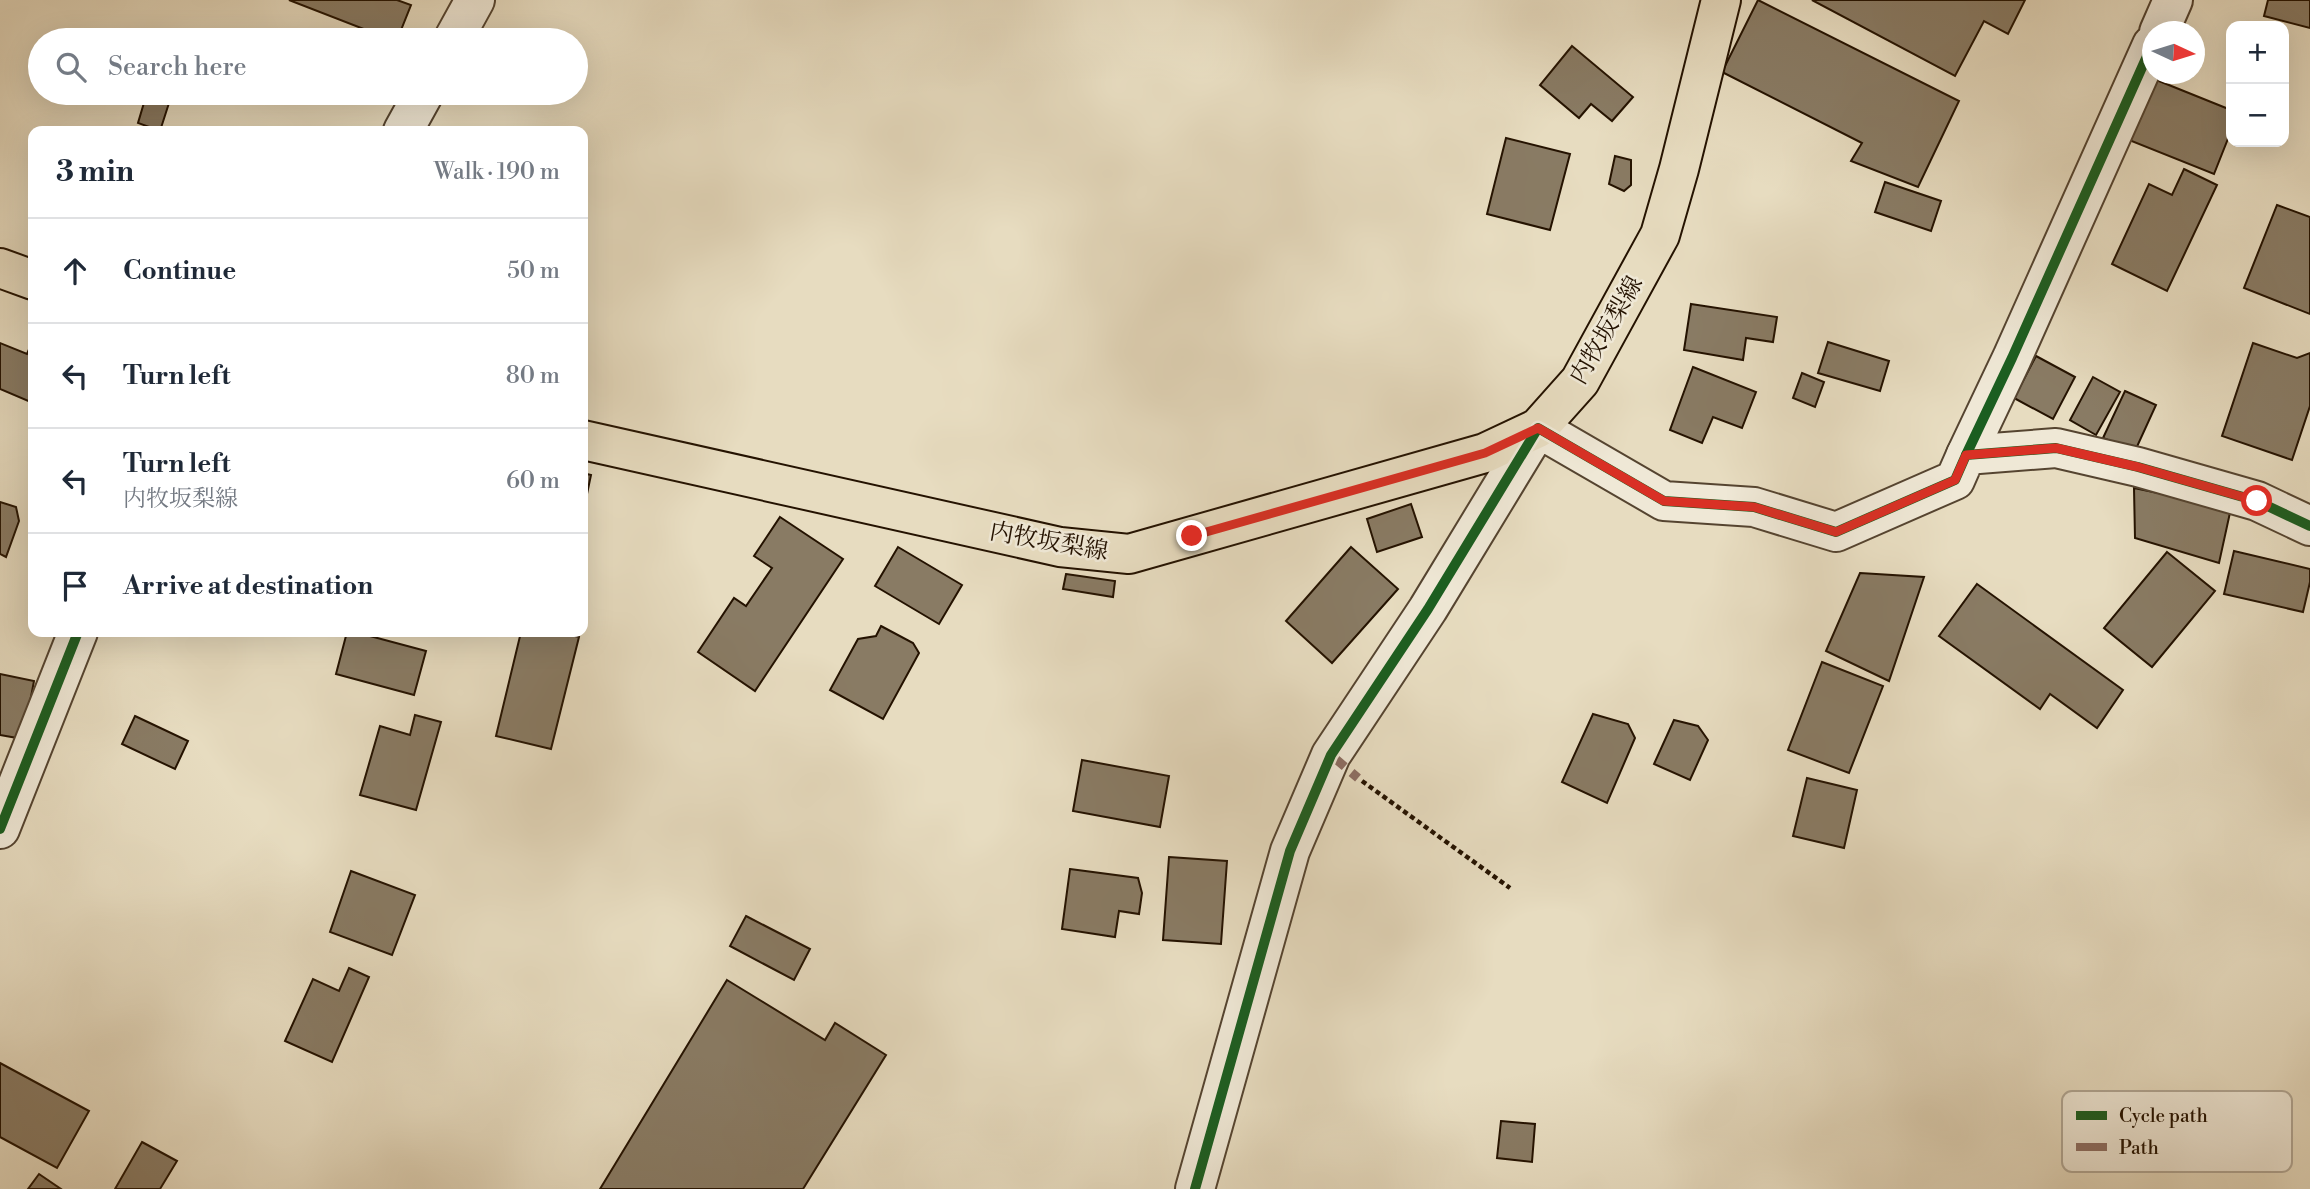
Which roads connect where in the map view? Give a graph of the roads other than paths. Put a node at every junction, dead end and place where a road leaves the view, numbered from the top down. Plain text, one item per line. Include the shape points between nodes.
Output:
1 (475, 0) edge
2 (1721, 0) edge
3 (2173, 0) edge
4 (2163, 21) edge
5 (460, 28) edge
6 (2142, 67) edge
7 (417, 105) edge
8 (405, 126) edge
9 (0, 268) edge
10 (28, 278) edge
11 (1538, 428) junction
12 (588, 441) edge
13 (1966, 455) junction
14 (2310, 526) edge
15 (76, 637) edge
16 (0, 829) edge
17 (1195, 1189) edge

1 - 5 street
2 - 11 main road, 内牧坂梨線 via 1660,235 1580,381
3 - 4 street
6 - 13 street
7 - 8 street
9 - 10 main road
11 - 12 main road, 内牧坂梨線 via 1485,453 1129,554 1060,547
11 - 13 street via 1664,501 1754,507 1836,532 1955,480
11 - 17 street via 1428,610 1331,755 1290,851
13 - 14 street via 2056,448 2257,501
15 - 16 street

